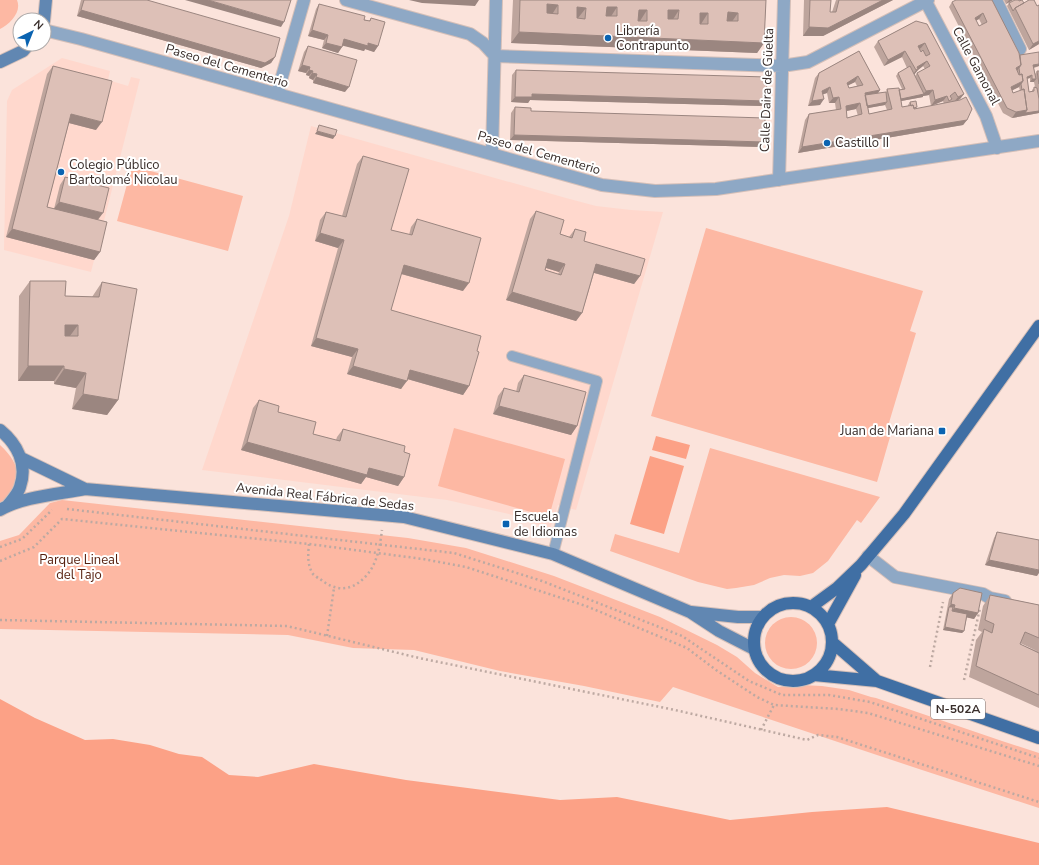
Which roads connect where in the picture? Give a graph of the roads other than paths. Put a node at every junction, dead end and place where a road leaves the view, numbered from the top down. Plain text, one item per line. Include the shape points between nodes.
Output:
1 (46, 0) edge
2 (304, 0) edge
3 (346, 0) edge
4 (496, 0) edge
5 (784, 0) edge
6 (926, 0) edge
7 (996, 0) edge
8 (45, 12) edge
9 (52, 32) edge
10 (1020, 49) dead end
11 (21, 52) edge
12 (495, 56) junction
13 (0, 62) edge
14 (782, 66) junction
15 (278, 94) junction
16 (1039, 141) edge
17 (997, 148) junction
18 (492, 154) junction
19 (779, 180) junction
20 (1039, 326) edge
21 (512, 356) dead end
22 (0, 430) edge
23 (21, 458) junction
24 (85, 489) junction
25 (4, 508) edge
26 (553, 554) junction
27 (864, 561) junction
28 (1018, 604) edge
29 (812, 607) junction
30 (690, 612) junction
31 (762, 617) junction
32 (828, 624) junction
33 (832, 642) junction
34 (754, 649) junction
35 (814, 675) junction
36 (877, 680) junction
37 (1039, 738) edge

1 - 8 street
2 - 15 street
3 - 12 street via 470,34
4 - 12 street
5 - 14 street, Calle Daira de Güelta
6 - 14 street via 808,62
6 - 17 street, Calle Gamonal via 986,116
7 - 10 street
9 - 15 street, Paseo del Cementerio
11 - 13 street
12 - 14 street
12 - 18 street
14 - 19 street, Calle Daira de Güelta
15 - 18 street, Paseo del Cementerio
16 - 17 street, Paseo del Cementerio
17 - 19 street, Paseo del Cementerio
18 - 19 street, Paseo del Cementerio via 602,185 655,191 716,189
20 - 27 main road via 904,514
21 - 26 lane via 597,381
22 - 23 street, Avenida Real Fábrica de Sedas via 11,439
23 - 24 street, Avenida Real Fábrica de Sedas
23 - 25 street, Avenida Real Fábrica de Sedas via 23,473 20,489
24 - 25 street, Avenida Real Fábrica de Sedas
24 - 26 street, Avenida Real Fábrica de Sedas via 404,517
26 - 30 street, Avenida Real Fábrica de Sedas
27 - 28 street via 895,577 983,594
27 - 29 main road via 837,588
27 - 32 main road
29 - 31 main road via 796,602 780,604
29 - 32 main road, N-502A
30 - 31 street, Avenida Real Fábrica de Sedas
30 - 34 street, Avenida Real Fábrica de Sedas
31 - 34 main road via 754,632
32 - 33 main road, N-502A
33 - 35 main road, N-502A via 828,660
33 - 36 main road, N-502A
34 - 35 main road, N-502A via 758,661 767,672 780,679 796,681
35 - 36 main road, N-502A
36 - 37 main road, N-502A

